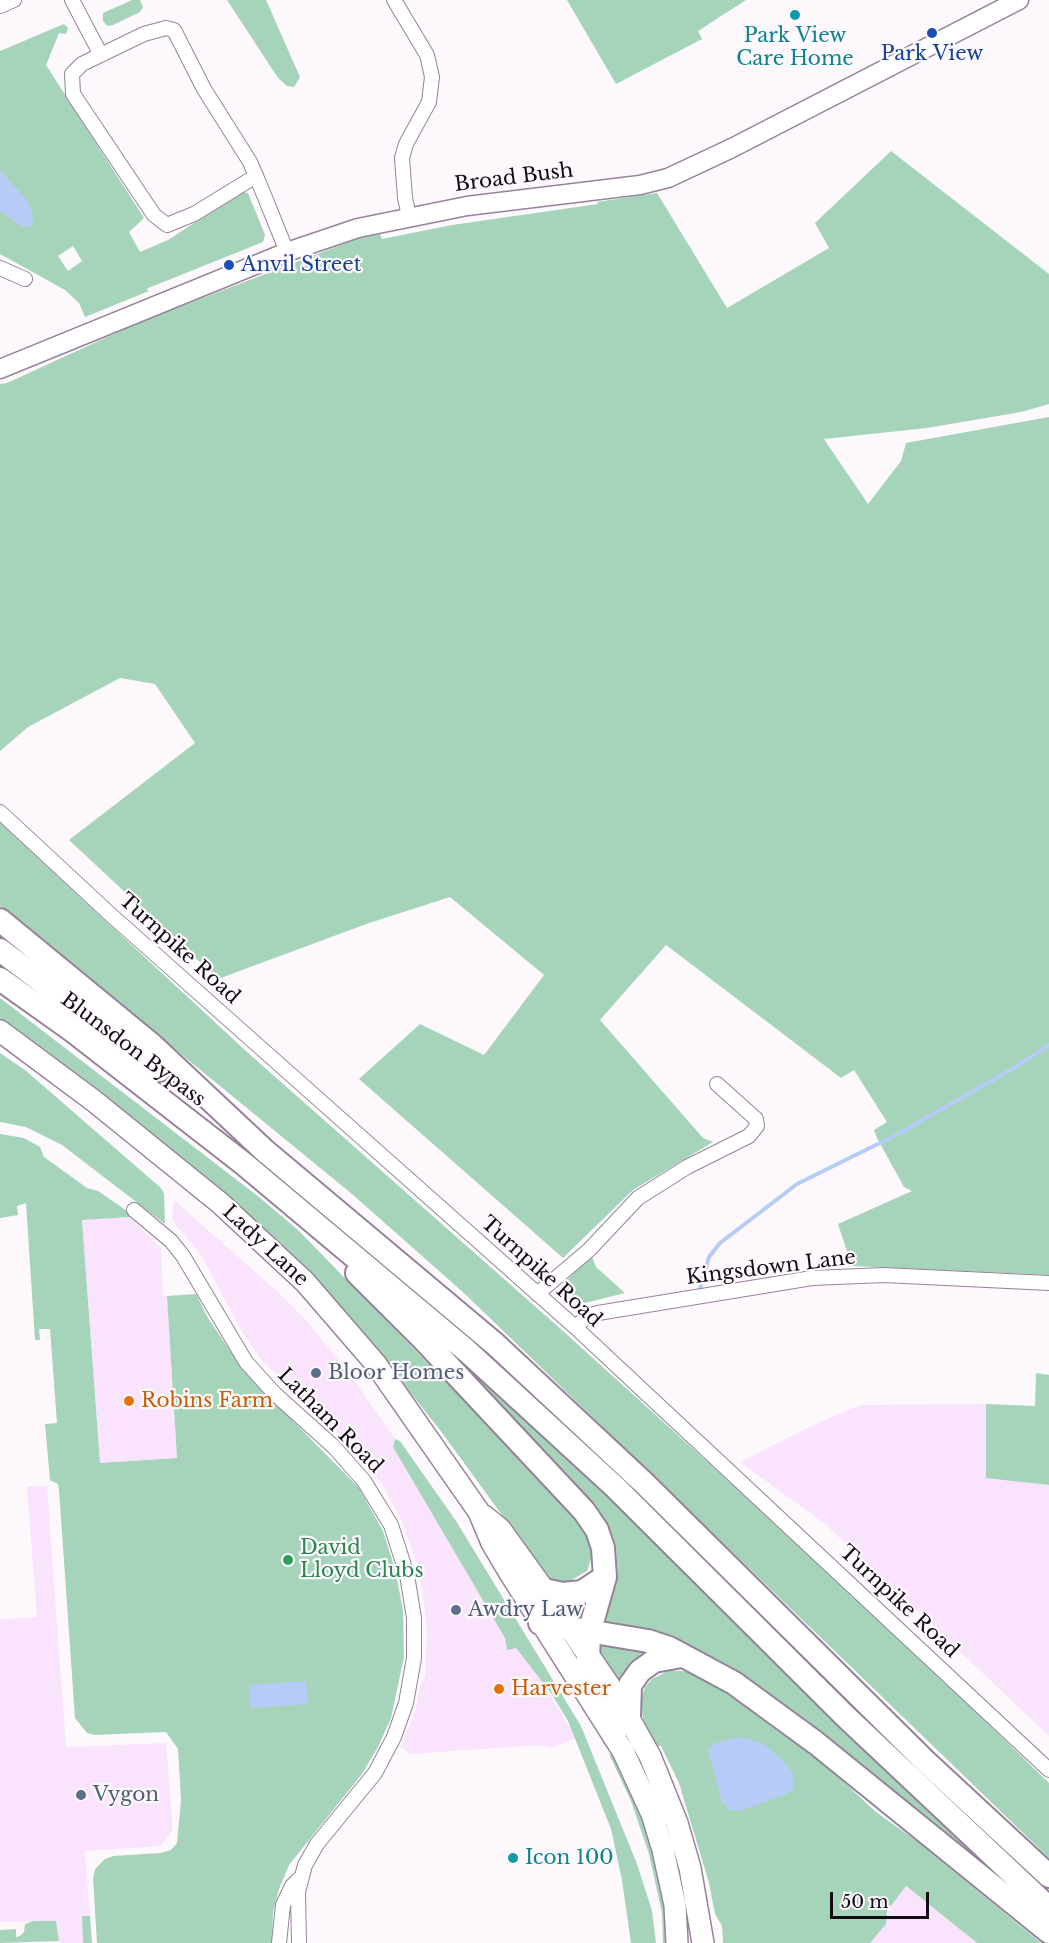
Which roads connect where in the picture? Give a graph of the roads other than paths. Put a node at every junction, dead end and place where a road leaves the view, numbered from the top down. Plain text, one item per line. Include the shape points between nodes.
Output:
1 (14, 0) edge
2 (72, 0) edge
3 (394, 0) edge
4 (1018, 0) edge
5 (0, 6) edge
6 (101, 55) junction
7 (256, 176) junction
8 (410, 216) junction
9 (287, 252) junction
10 (0, 267) edge
11 (25, 279) dead end
12 (0, 369) edge
13 (0, 812) edge
14 (0, 920) edge
15 (0, 950) edge
16 (0, 979) edge
17 (0, 1031) edge
18 (717, 1084) dead end
19 (266, 1151) junction
20 (258, 1175) junction
21 (134, 1210) dead end
22 (1049, 1283) edge
23 (537, 1294) junction
24 (575, 1327) junction
25 (479, 1512) junction
26 (604, 1577) junction
27 (544, 1590) junction
28 (540, 1623) junction
29 (583, 1639) junction
30 (681, 1656) junction
31 (629, 1717) junction
32 (615, 1737) junction
33 (1049, 1770) edge
34 (1049, 1876) edge
35 (299, 1879) junction
36 (1049, 1908) edge
37 (1049, 1932) edge
38 (279, 1943) edge
39 (299, 1943) edge
40 (677, 1943) edge
41 (703, 1943) edge

1 - 5 street
2 - 6 street
3 - 8 street via 428,55 432,77 429,102 402,158
4 - 8 main road, Broad Bush via 668,178
6 - 7 street via 144,34 166,28 174,30
6 - 7 street via 72,74 73,94 160,221 167,225 194,214
7 - 9 street
8 - 9 main road, Broad Bush via 358,228
9 - 12 main road, Broad Bush
10 - 11 street
13 - 23 street, Turnpike Road
14 - 19 highway via 152,1045
15 - 19 highway, Blunsdon Bypass
16 - 20 highway, Blunsdon Bypass
17 - 25 main road, Lady Lane via 166,1158 286,1263 375,1363
18 - 23 street via 756,1119 757,1126 749,1136 687,1167 638,1198 589,1250
19 - 34 highway via 520,1368
20 - 26 highway via 425,1341 584,1511 602,1540
20 - 36 highway via 411,1302 558,1433 861,1732
21 - 35 street, Latham Road via 183,1256 246,1362 364,1481 391,1525 407,1575 414,1618 414,1658 402,1717 375,1773 317,1844
22 - 24 street, Kingsdown Lane via 884,1275 812,1278 598,1313
23 - 24 street, Turnpike Road
24 - 33 street, Turnpike Road
25 - 27 main road, Lady Lane via 500,1529
25 - 28 main road, Lady Lane via 492,1543
26 - 27 highway via 582,1592
26 - 29 highway
27 - 29 main road, Lady Lane
28 - 29 highway
28 - 32 main road, Lady Lane
29 - 30 highway via 648,1641
29 - 31 main road, Lady Lane
29 - 32 highway via 592,1678
30 - 31 highway via 654,1661 640,1671 630,1685
30 - 37 highway via 715,1672 776,1712
31 - 41 main road, Lady Lane via 658,1772 677,1823 690,1868
32 - 40 main road, Lady Lane via 642,1790 663,1850 675,1905
35 - 38 street, Latham Road via 284,1905
35 - 39 street, Latham Road

